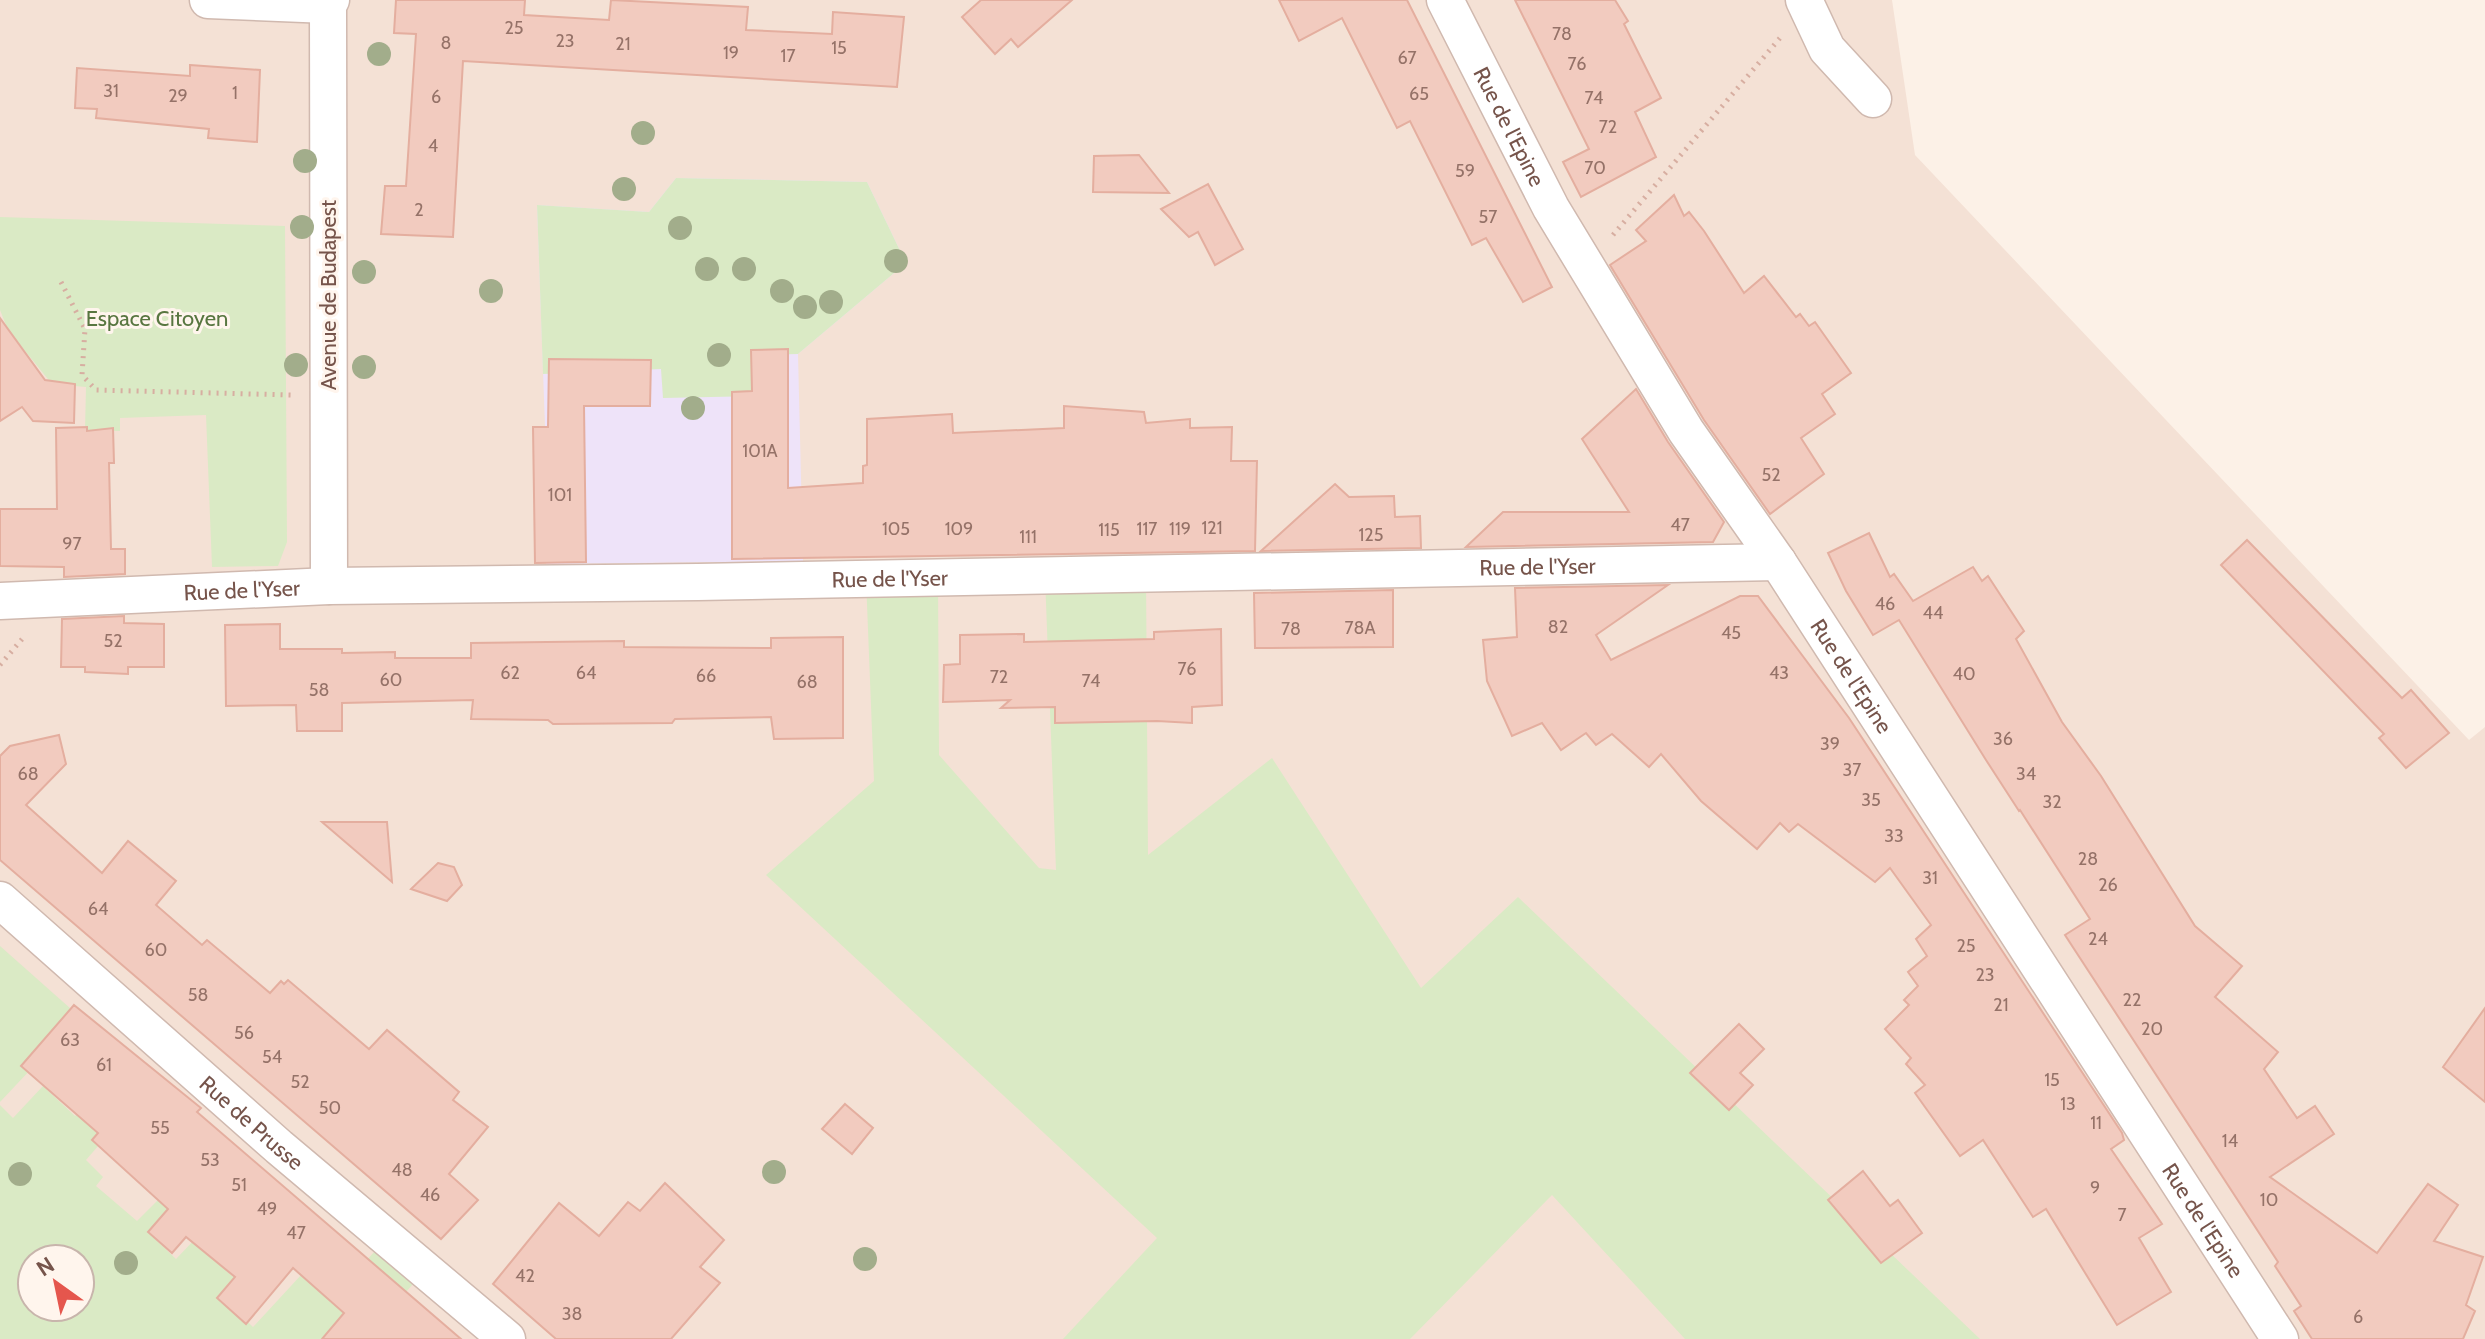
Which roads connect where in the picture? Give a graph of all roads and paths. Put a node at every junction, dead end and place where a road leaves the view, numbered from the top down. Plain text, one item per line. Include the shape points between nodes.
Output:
1 (208, 0) edge
2 (1445, 0) edge
3 (329, 2) edge
4 (1806, 3) edge
5 (1873, 99) dead end
6 (1587, 266) junction
7 (61, 282) dead end
8 (329, 395) junction
9 (1778, 562) junction
10 (329, 586) junction
11 (0, 601) edge
12 (0, 900) edge
13 (507, 1339) edge
14 (2280, 1339) edge

1 - 3 street
2 - 6 street, Rue de l'Epine via 1551,208
3 - 8 street, Avenue de Budapest
4 - 5 street via 1827,49
4 - 6 path
6 - 9 street, Rue de l'Epine via 1686,431
7 - 8 path via 85,329 82,375 96,390
8 - 10 street, Avenue de Budapest
9 - 10 street, Rue de l'Yser
9 - 14 street, Rue de l'Epine
10 - 11 street, Rue de l'Yser
12 - 13 street, Rue de Prusse via 279,1147

